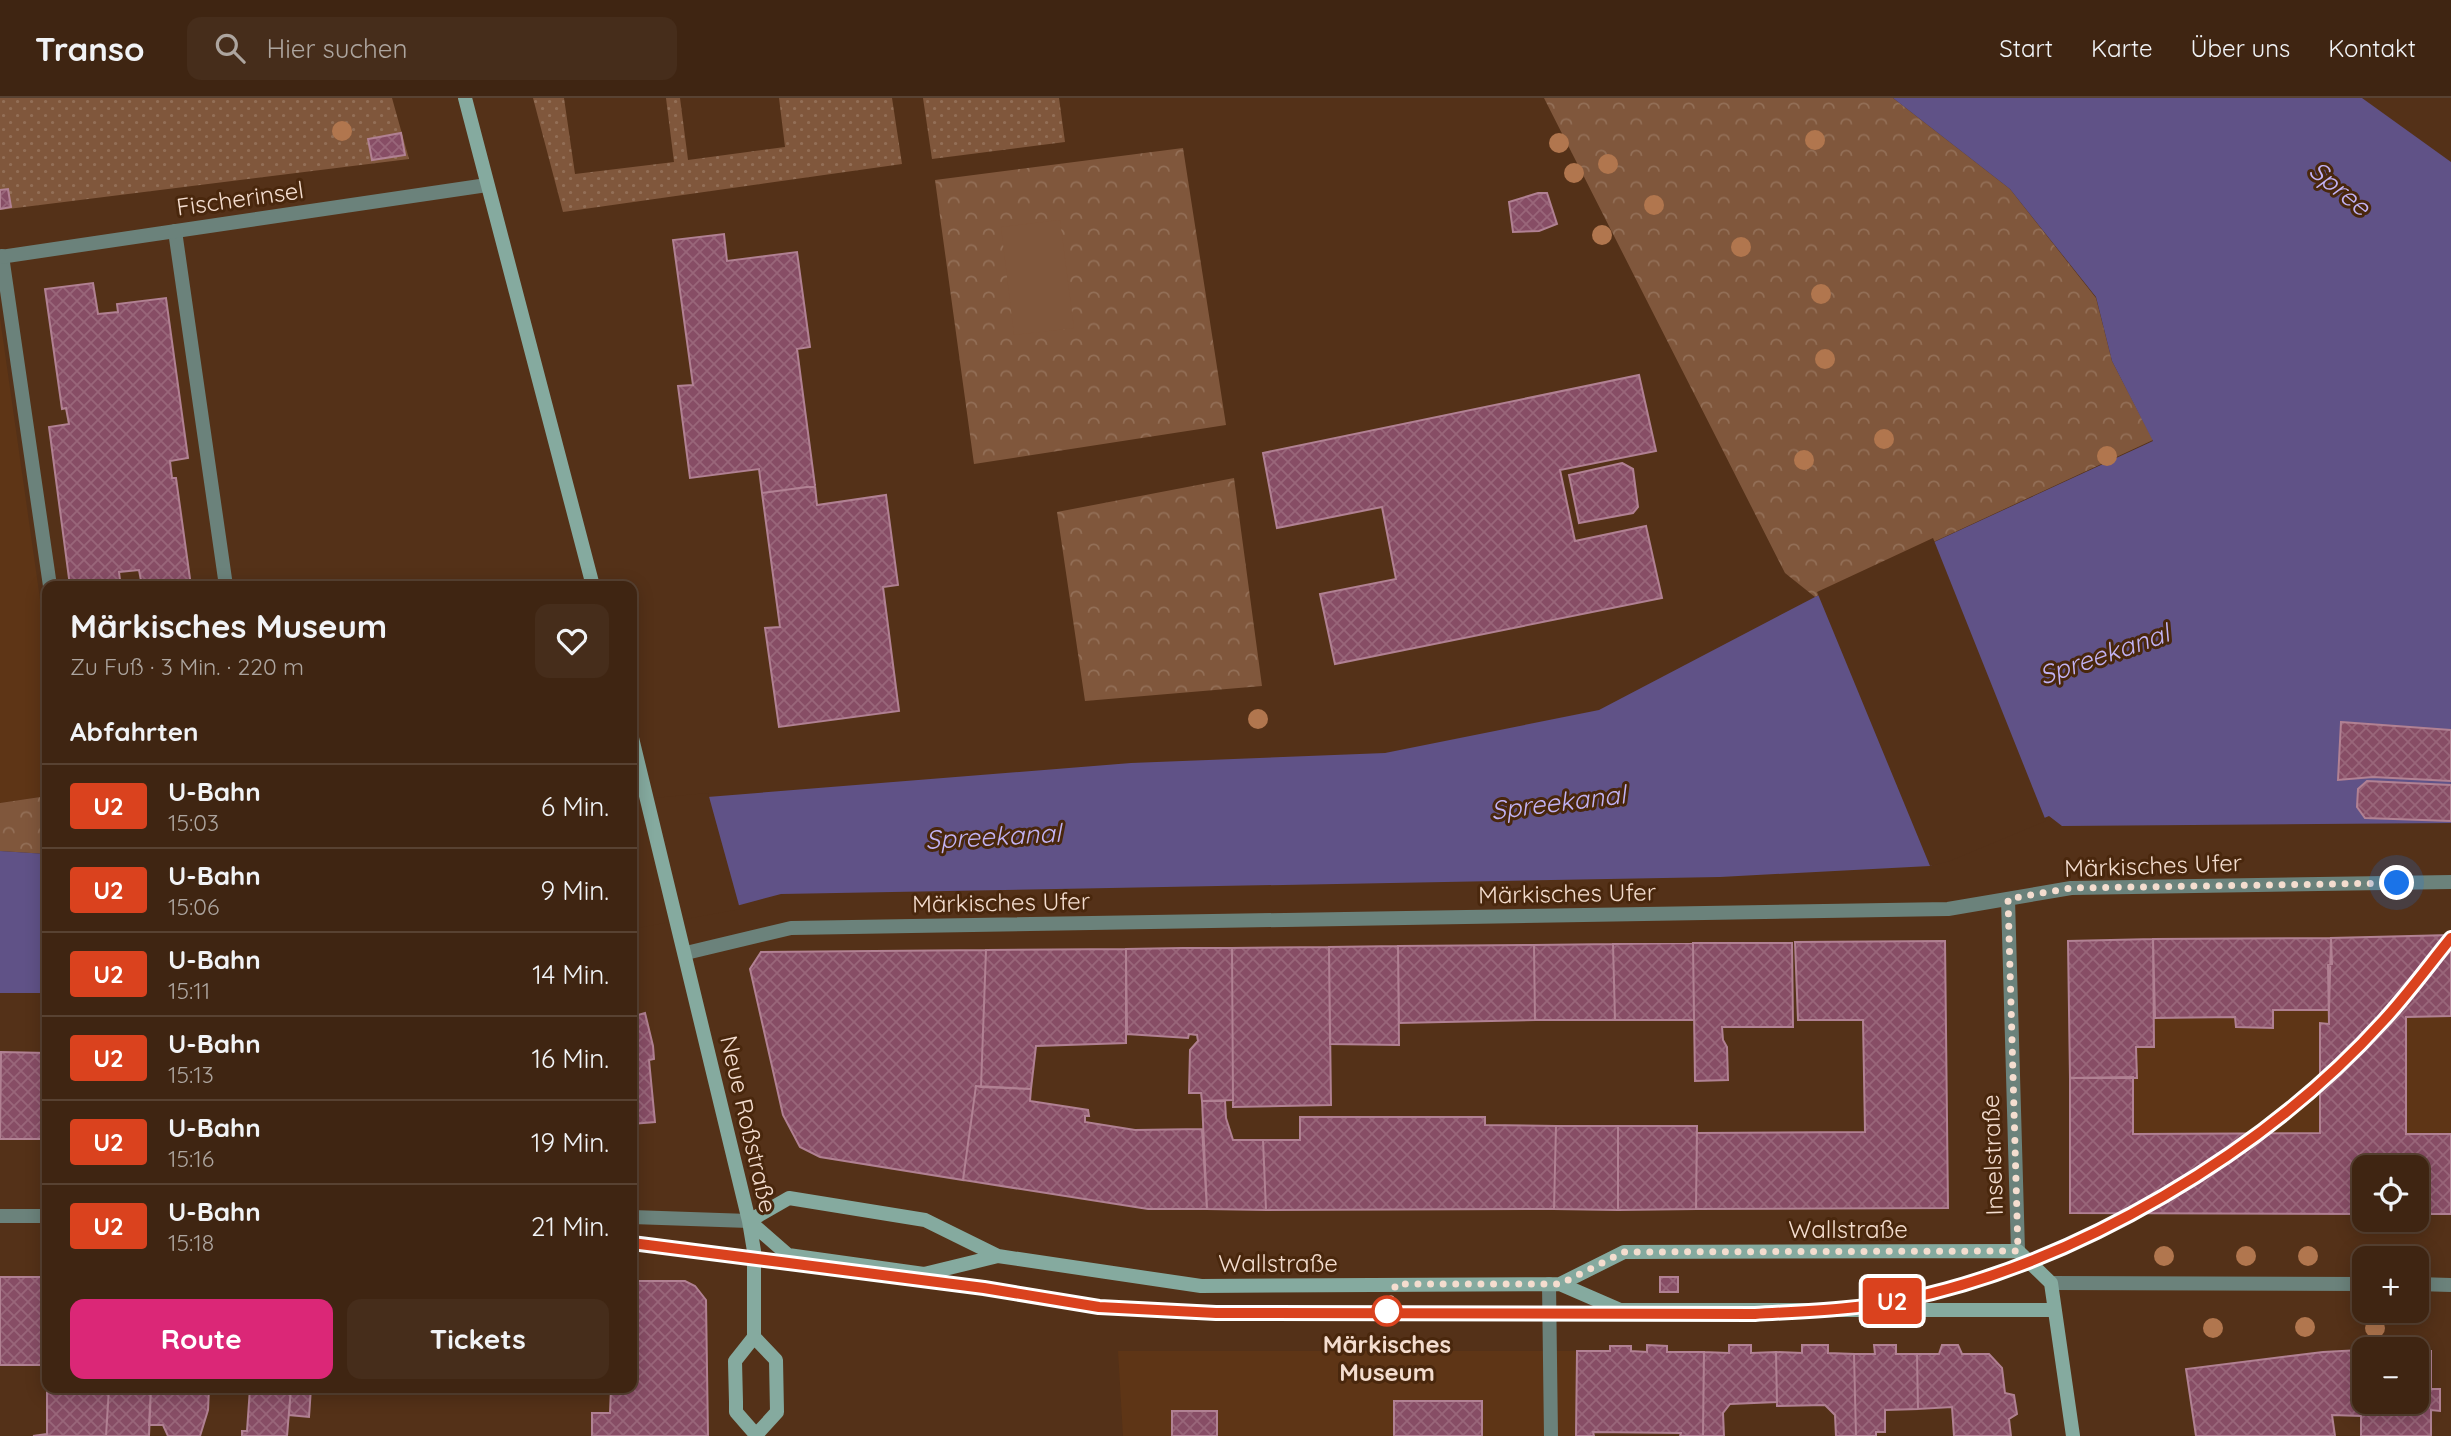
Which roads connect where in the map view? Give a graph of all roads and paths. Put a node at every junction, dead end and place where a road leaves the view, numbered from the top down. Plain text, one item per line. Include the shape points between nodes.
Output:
1 (465, 98) edge
2 (487, 185) junction
3 (175, 231) junction
4 (1, 256) edge
5 (49, 581) edge
6 (225, 581) edge
7 (592, 581) edge
8 (637, 759) edge
9 (2451, 882) edge
10 (2008, 899) junction
11 (686, 953) junction
12 (0, 1216) edge
13 (42, 1216) edge
14 (637, 1217) edge
15 (749, 1221) junction
16 (2018, 1251) junction
17 (998, 1256) junction
18 (2050, 1283) junction
19 (1554, 1284) junction
20 (2352, 1284) edge
21 (2429, 1284) edge
22 (2451, 1285) edge
23 (2055, 1310) junction
24 (754, 1337) junction
25 (757, 1435) edge
26 (1550, 1436) edge
27 (2073, 1436) edge

1 - 2 street
2 - 3 street, Fischerinsel
2 - 7 street
3 - 4 street, Fischerinsel
3 - 6 street
4 - 5 street
8 - 11 street, Neue Roßstraße
9 - 10 street, Märkisches Ufer via 2071,888
10 - 11 street, Märkisches Ufer via 1948,909 791,928
10 - 16 street, Inselstraße
11 - 15 street, Neue Roßstraße
12 - 13 street
14 - 15 street
15 - 17 street, Wallstraße via 788,1255 923,1274
15 - 17 street, Wallstraße via 789,1198 925,1220
15 - 24 street, Neue Roßstraße via 754,1251
16 - 18 street
16 - 19 street, Wallstraße via 1624,1252
17 - 19 street, Wallstraße via 1201,1286
18 - 20 street
18 - 23 street
19 - 23 street, Wallstraße via 1619,1310
19 - 26 street
21 - 22 street
23 - 27 street
24 - 25 street via 735,1361 736,1412
24 - 25 street via 776,1360 777,1376 777,1412

